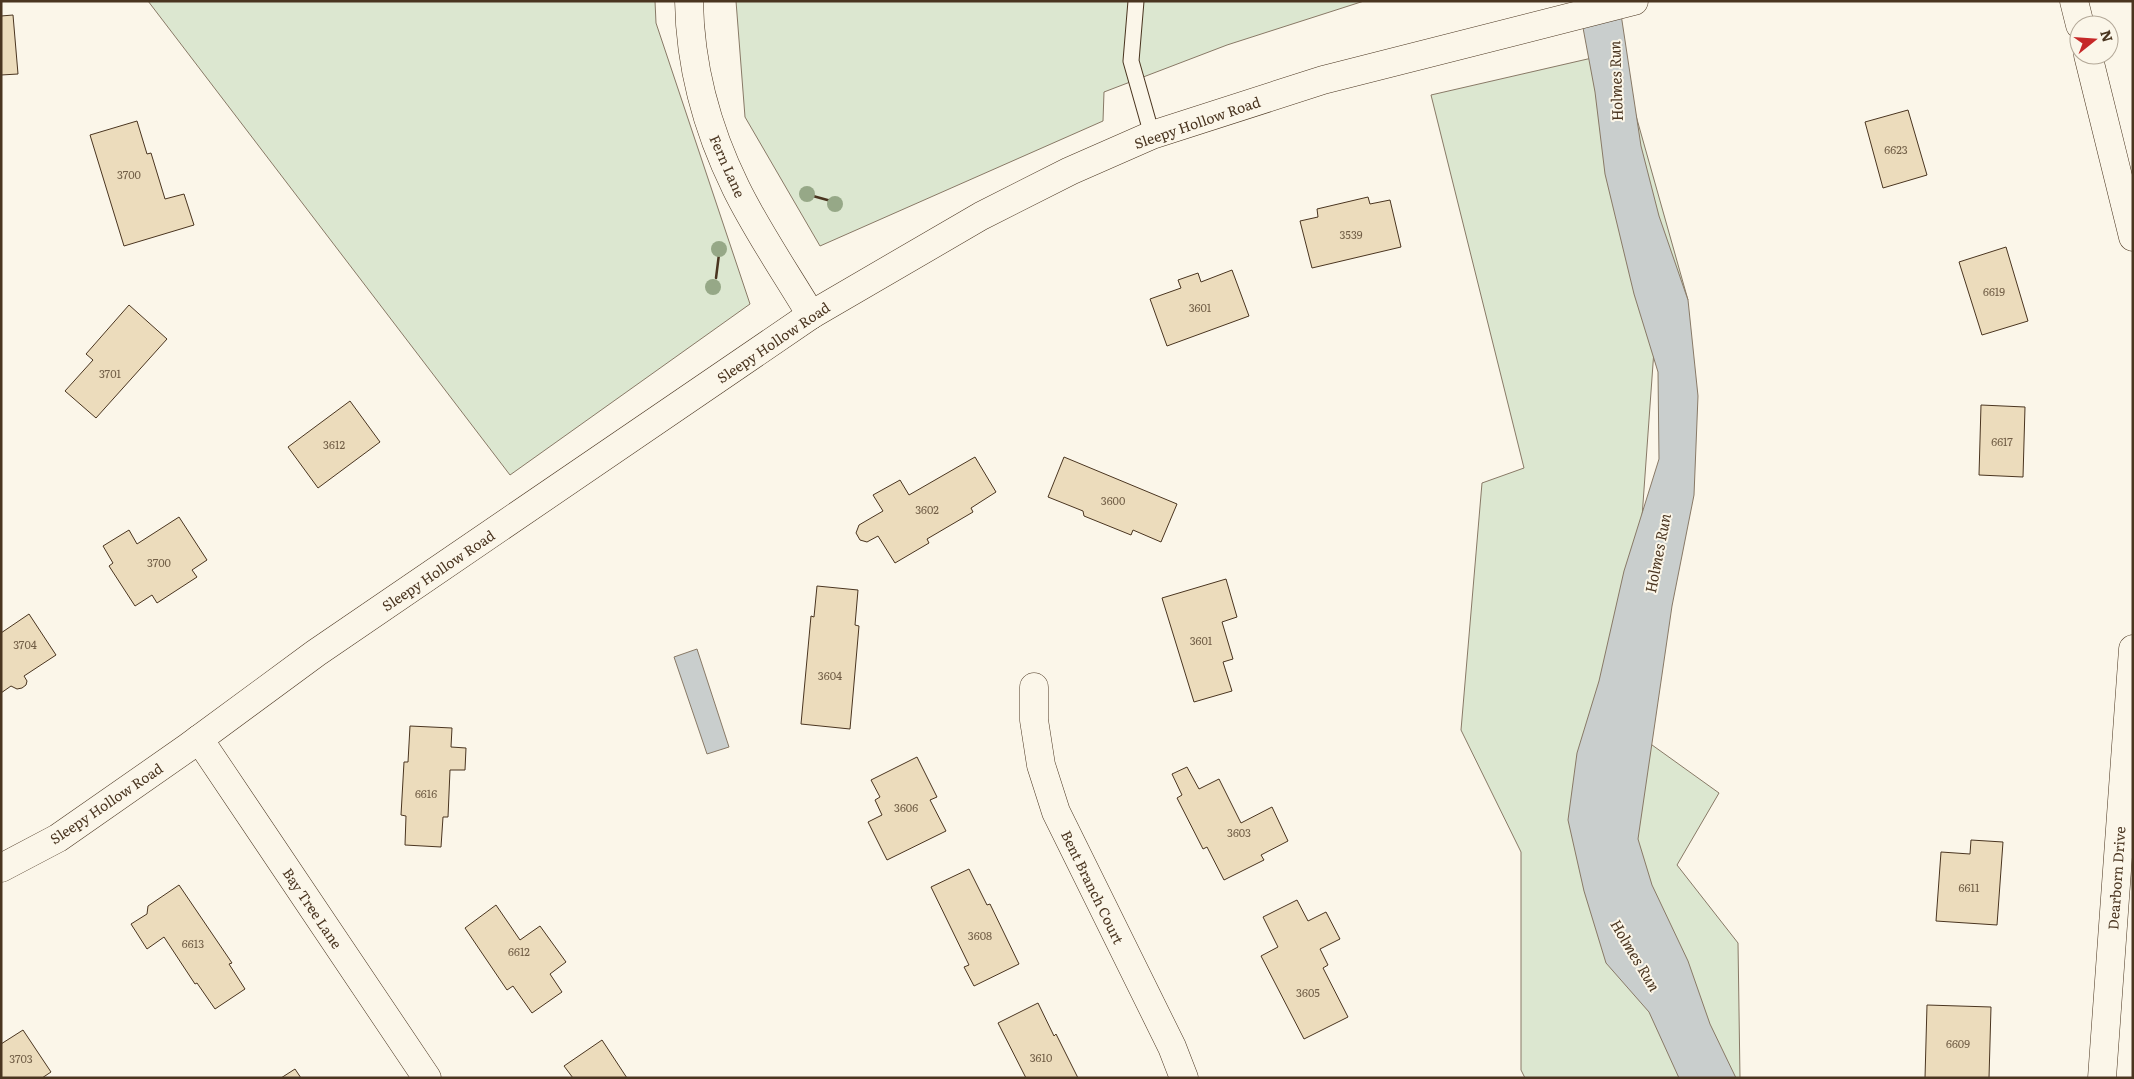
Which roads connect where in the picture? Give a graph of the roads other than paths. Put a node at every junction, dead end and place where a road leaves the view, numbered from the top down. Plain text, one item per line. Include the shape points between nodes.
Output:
1 (690, 1) edge
2 (1136, 1) edge
3 (1634, 1) edge
4 (2074, 1) edge
5 (2078, 15) edge
6 (2090, 65) edge
7 (1152, 135) junction
8 (2133, 237) edge
9 (811, 315) junction
10 (2133, 649) edge
11 (1034, 687) dead end
12 (199, 739) junction
13 (1, 868) edge
14 (427, 1078) edge
15 (1184, 1078) edge
16 (2102, 1078) edge

1 - 9 main road, Fern Lane via 690,30 698,86 714,139 736,188
2 - 7 lane via 1131,61
3 - 7 main road, Sleepy Hollow Road via 1323,80
4 - 5 main road
6 - 8 main road
7 - 9 main road, Sleepy Hollow Road via 980,216
9 - 12 main road, Sleepy Hollow Road via 324,648
10 - 16 main road, Dearborn Drive
11 - 15 main road, Bent Branch Court via 1034,720 1041,765 1056,812 1172,1047
12 - 13 main road, Sleepy Hollow Road via 58,838
12 - 14 main road, Bay Tree Lane

